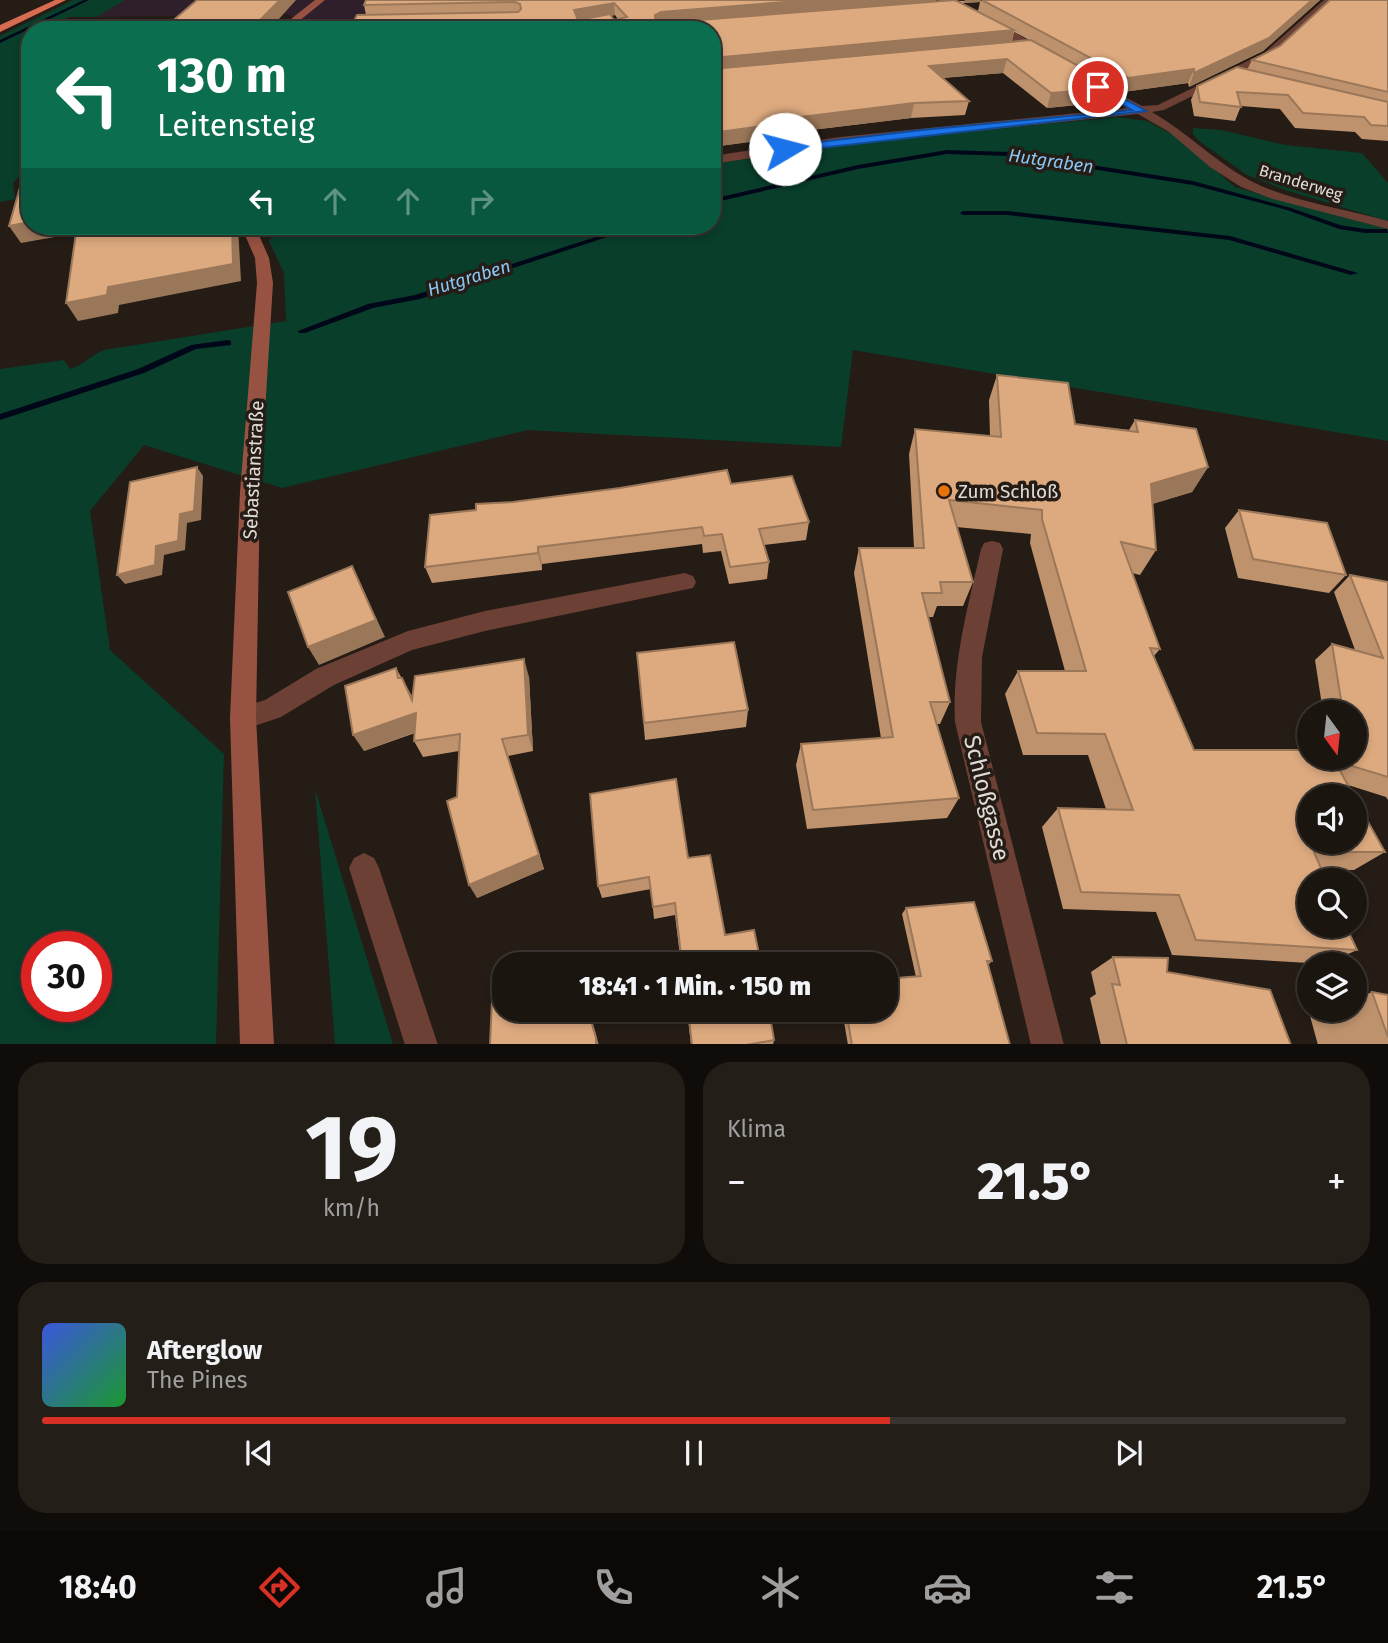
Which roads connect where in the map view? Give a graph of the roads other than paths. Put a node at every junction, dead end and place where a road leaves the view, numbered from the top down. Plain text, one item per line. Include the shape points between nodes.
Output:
1 (36, 0) edge
2 (62, 0) edge
3 (321, 0) edge
4 (941, 0) edge
5 (1329, 0) edge
6 (957, 7) junction
7 (974, 7) edge
8 (930, 8) edge
9 (16, 9) dead end
10 (294, 21) edge
11 (0, 29) edge
12 (1029, 47) junction
13 (1013, 49) edge
14 (1227, 75) junction
15 (1252, 81) edge
16 (1142, 111) junction
17 (721, 159) edge
18 (1388, 226) edge
19 (255, 235) edge
20 (992, 549) dead end
21 (685, 582) dead end
22 (243, 718) junction
23 (364, 868) dead end
24 (257, 1044) edge
25 (422, 1044) edge
26 (1048, 1044) edge

1 - 9 highway
2 - 11 highway
3 - 10 street
4 - 6 street, Branderweg
5 - 14 street via 1274,51
6 - 7 street
6 - 8 street
6 - 12 street, Branderweg
12 - 13 street
12 - 16 street, Branderweg
14 - 15 street
14 - 16 street via 1167,105
16 - 17 street via 853,140
16 - 18 street, Branderweg via 1246,184
19 - 22 street, Sebastianstraße via 265,284 250,492
20 - 26 street, Schloßgasse via 965,697
21 - 22 street via 485,621 408,641 325,677 271,709
22 - 24 street, Sebastianstraße
23 - 25 street

